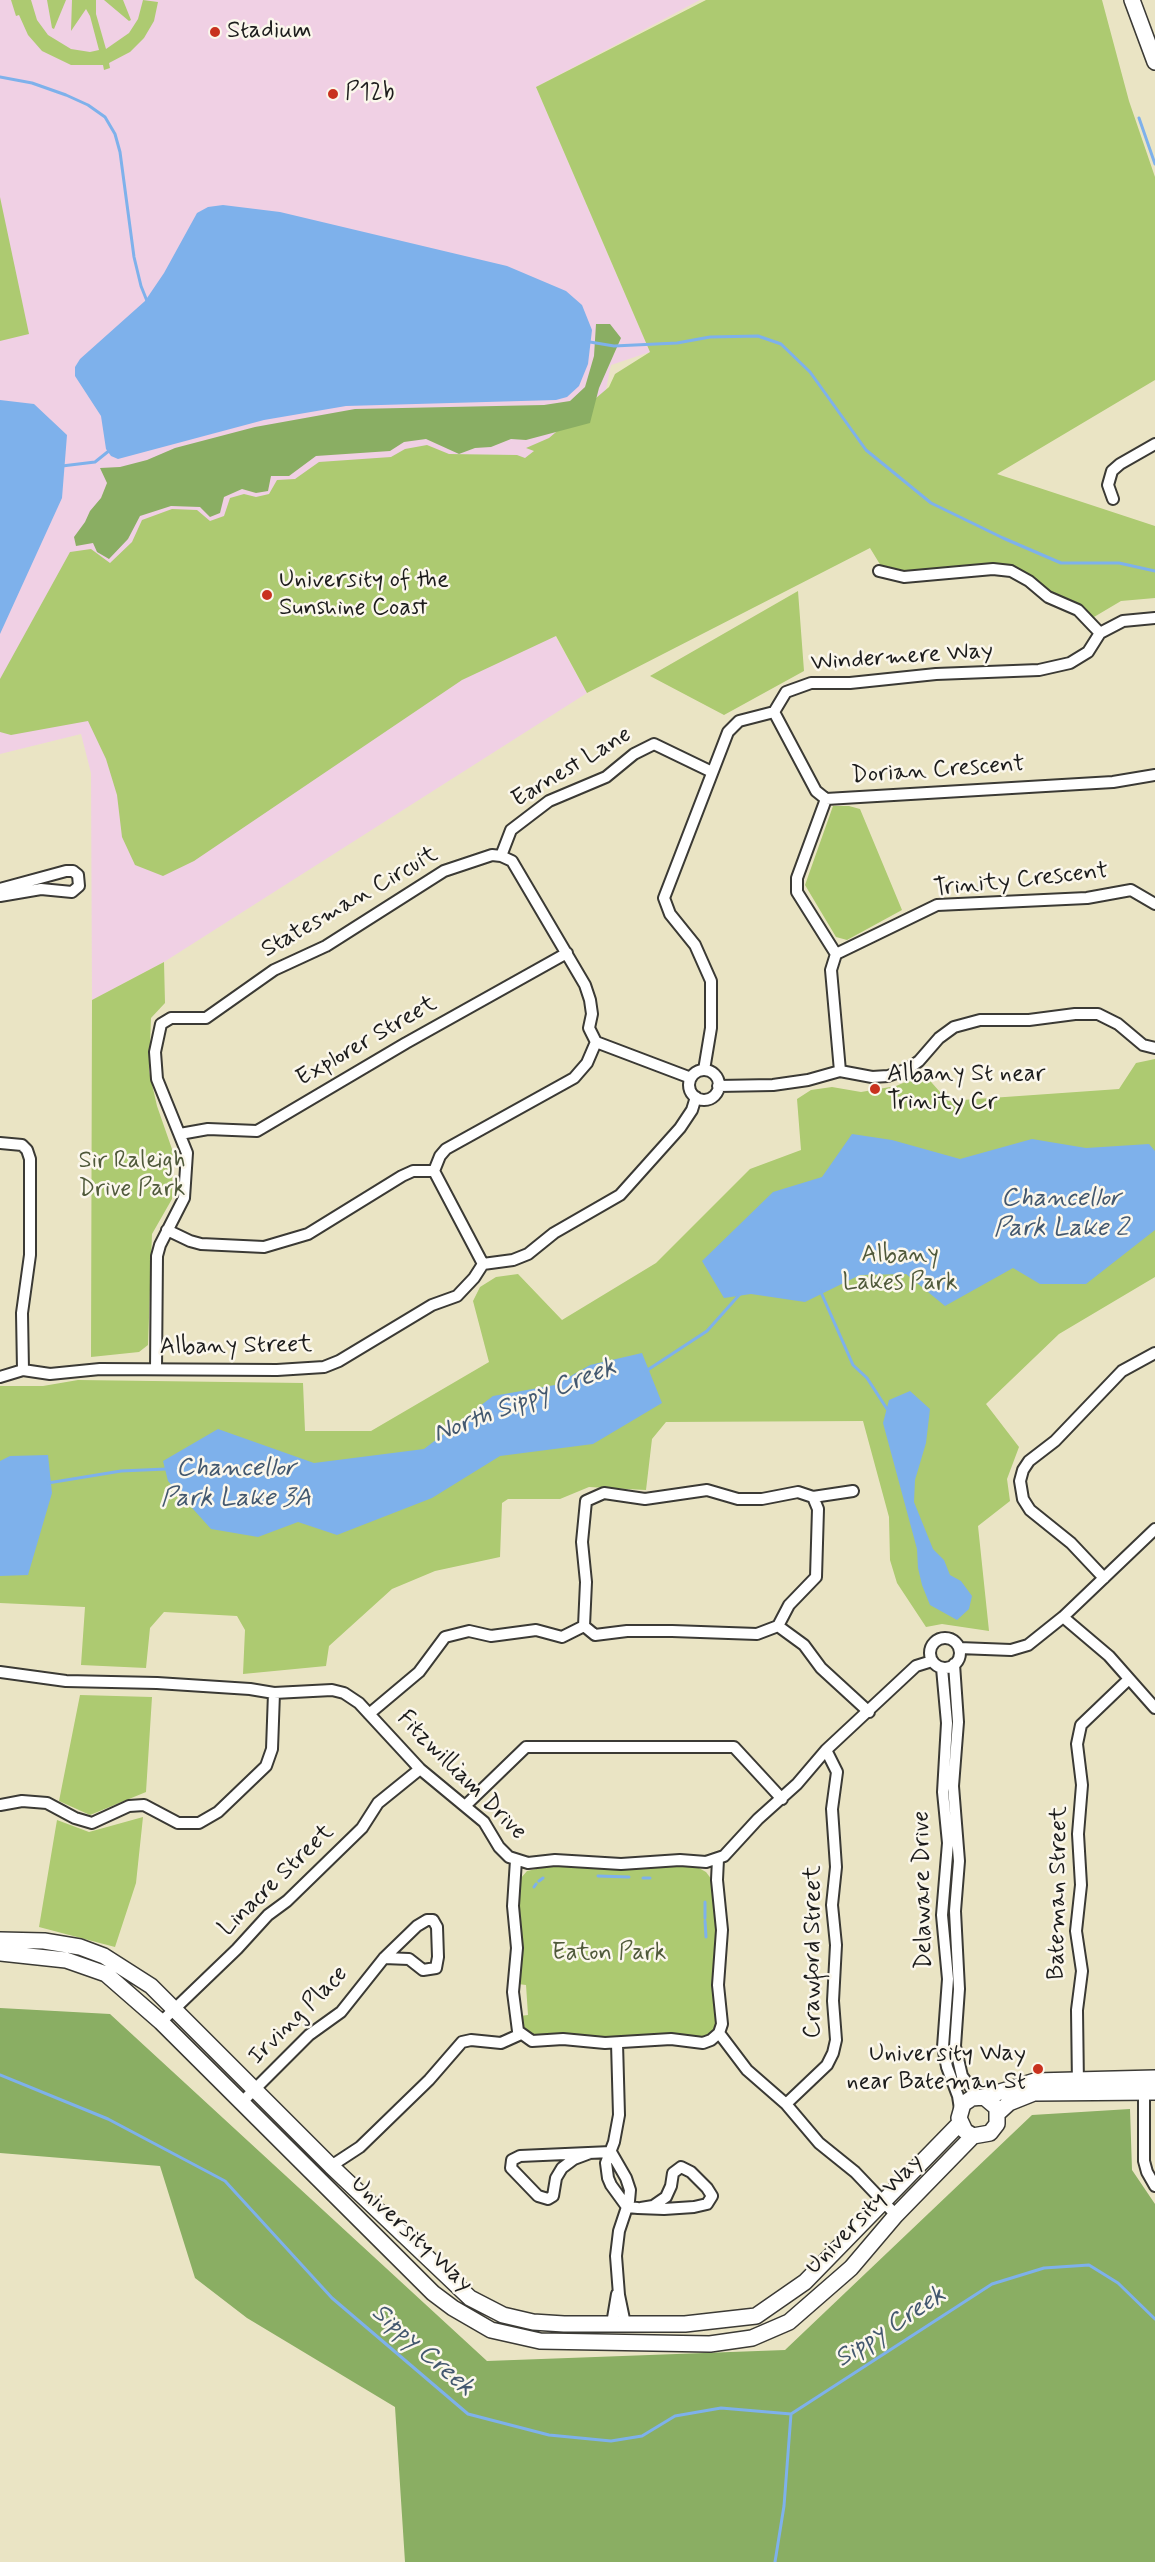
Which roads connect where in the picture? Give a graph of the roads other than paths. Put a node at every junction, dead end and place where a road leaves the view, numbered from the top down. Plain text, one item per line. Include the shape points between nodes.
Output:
1 (1132, 0) edge
2 (1155, 62) edge
3 (1155, 444) edge
4 (1113, 499) dead end
5 (879, 571) dead end
6 (1155, 618) edge
7 (1100, 633) junction
8 (774, 712) junction
9 (712, 772) junction
10 (1155, 775) edge
11 (826, 799) junction
12 (501, 855) junction
13 (0, 889) edge
14 (0, 896) edge
15 (1155, 904) edge
16 (567, 953) junction
17 (836, 954) junction
18 (596, 1042) junction
19 (1155, 1048) edge
20 (704, 1070) junction
21 (840, 1071) junction
22 (691, 1078) junction
23 (718, 1086) junction
24 (696, 1097) junction
25 (180, 1134) junction
26 (0, 1143) edge
27 (434, 1171) junction
28 (167, 1230) junction
29 (483, 1264) junction
30 (1155, 1353) edge
31 (156, 1369) junction
32 (23, 1370) junction
33 (0, 1377) edge
34 (853, 1491) dead end
35 (813, 1497) junction
36 (1155, 1528) edge
37 (1104, 1578) junction
38 (1063, 1617) junction
39 (584, 1626) junction
40 (778, 1626) junction
41 (959, 1648) junction
42 (932, 1661) junction
43 (954, 1664) junction
44 (942, 1668) junction
45 (0, 1672) edge
46 (1129, 1679) junction
47 (274, 1694) junction
48 (1155, 1708) edge
49 (870, 1712) junction
50 (369, 1714) junction
51 (823, 1753) junction
52 (420, 1769) junction
53 (782, 1799) junction
54 (0, 1805) edge
55 (465, 1806) junction
56 (714, 1860) junction
57 (520, 1862) junction
58 (0, 1940) edge
59 (0, 1953) edge
60 (384, 1958) junction
61 (175, 2007) junction
62 (161, 2022) junction
63 (519, 2031) junction
64 (716, 2035) junction
65 (617, 2043) junction
66 (1078, 2085) junction
67 (1150, 2085) edge
68 (254, 2090) junction
69 (981, 2097) junction
70 (242, 2102) junction
71 (786, 2104) junction
72 (998, 2113) junction
73 (960, 2116) junction
74 (973, 2136) junction
75 (610, 2152) junction
76 (590, 2153) junction
77 (336, 2171) junction
78 (323, 2184) junction
79 (1155, 2186) edge
80 (883, 2202) junction
81 (627, 2207) junction
82 (641, 2208) junction
83 (896, 2215) junction
84 (619, 2324) junction
85 (618, 2342) junction

1 - 2 street
3 - 4 street via 1112,471 1108,485
5 - 7 street via 904,577 993,569 1011,572 1048,597 1081,612
6 - 7 street, Windermere Way via 1123,621
7 - 8 street, Windermere Way via 1088,652 1070,663 1039,670 936,674 850,684 811,683 786,692
8 - 9 street via 739,721 728,732
8 - 11 street, Dorian Crescent via 816,791
9 - 12 street, Earnest Lane via 654,744 634,754 606,777 549,801 511,830
9 - 20 street via 664,898 670,914 695,945 711,981 711,1028
10 - 11 street, Dorian Crescent via 1113,782
11 - 17 street via 797,878 797,891
12 - 16 street via 512,861
12 - 25 street, Statesman Circuit via 444,871 326,946 274,970 206,1018 171,1018 161,1024 155,1052 157,1079
13 - 14 street via 26,886
15 - 17 street, Trinity Crescent via 1131,890 1087,898 937,905
16 - 18 street via 587,992 592,1014 589,1028
16 - 25 street, Explorer Street via 257,1131 208,1129
17 - 21 street via 831,970
18 - 22 street
18 - 27 street via 587,1063 574,1078 446,1149
19 - 21 street via 1143,1045 1118,1024 1098,1014 980,1020 954,1027 919,1062 898,1074 879,1078
20 - 22 street
20 - 23 street via 716,1076
21 - 23 street via 808,1080
22 - 24 street via 690,1089
23 - 24 street via 712,1097
24 - 29 street via 680,1128 620,1196 545,1239 528,1254
25 - 28 street via 187,1153 184,1198
26 - 32 street via 22,1145 30,1159 30,1255 22,1313
27 - 28 street via 413,1171 308,1234 264,1247 201,1244
27 - 29 street
28 - 31 street via 157,1256
29 - 31 street, Albany Street via 457,1296 432,1305 324,1367
30 - 37 street via 1131,1365 1106,1386 1069,1428 1029,1461 1020,1481 1023,1499 1030,1510 1071,1543
31 - 32 street, Albany Street via 50,1374
32 - 33 street, Albany Street
34 - 35 street
35 - 39 street via 798,1492 762,1499 738,1498 707,1490 645,1499 604,1493 585,1501
35 - 40 street via 818,1509 816,1577 789,1605
36 - 37 street
37 - 38 street
38 - 41 street via 1028,1645 1011,1650
38 - 46 street via 1109,1656
39 - 40 street via 595,1635 650,1631 757,1634
39 - 50 street via 562,1637 536,1630 491,1636 469,1631 445,1636 419,1672
40 - 49 street via 804,1645 821,1668
41 - 42 street via 949,1638 938,1639 931,1646
41 - 43 street via 960,1655
42 - 44 street
42 - 49 street via 916,1666
43 - 44 street
43 - 69 street, Delaware Drive via 958,1722 953,1781 959,1861 955,2046 962,2076
44 - 73 street, Delaware Drive via 947,1723 942,1782 948,1843 942,1915 948,1979 943,2047
45 - 47 street, Fitzwilliam Drive via 66,1681 157,1683
46 - 48 street
46 - 66 street, Bateman Street via 1081,1725 1077,1744 1082,1785 1078,1834 1081,1885 1076,1932 1082,1971 1077,2010
47 - 50 street, Fitzwilliam Drive via 339,1691
47 - 54 street via 272,1749 266,1766 218,1812 199,1823 178,1823 144,1805 129,1806 92,1823 47,1803 22,1801
49 - 51 street
50 - 52 street, Fitzwilliam Drive
51 - 53 street
51 - 71 street, Crawford Street via 837,1770 832,1809 836,2040 827,2065
52 - 55 street, Fitzwilliam Drive
52 - 61 street, Linacre Street via 378,1803 362,1828
53 - 55 street via 734,1747 526,1747
53 - 56 street via 758,1819 731,1851
55 - 57 street, Fitzwilliam Drive via 484,1822 501,1850
56 - 57 street, Fitzwilliam Drive
56 - 64 street via 722,1930 718,1985 722,2024
57 - 63 street via 513,1906 517,1952 513,1992
58 - 61 street, University Way via 44,1941 104,1956 151,1986
59 - 62 street, University Way via 66,1960 106,1974
60 - 60 street, Irving Place via 417,1926 433,1920 437,1927 436,1968 423,1970 409,1959
60 - 68 street, Irving Place via 341,2012 309,2035
61 - 62 street, Linacre Street
61 - 68 street, University Way
62 - 70 street, University Way
63 - 65 street via 534,2041
63 - 77 street via 491,2042 468,2040 460,2044
64 - 65 street via 703,2043 671,2039
64 - 71 street via 731,2046 756,2079
65 - 75 street via 619,2115
66 - 67 street
66 - 69 street via 1035,2081
66 - 72 street via 1034,2093 1014,2100
67 - 79 street via 1144,2161
68 - 70 street, Irving Place
68 - 77 street, University Way
69 - 72 street via 993,2103
69 - 73 street via 967,2100
70 - 78 street, University Way
71 - 80 street via 819,2143 855,2172
72 - 74 street via 997,2124 990,2133
73 - 74 street via 965,2131
73 - 80 street, University Way
74 - 83 street, University Way
75 - 76 street
75 - 81 street via 627,2180
75 - 81 street via 606,2163 608,2178
76 - 76 street via 562,2168 548,2199 538,2196 511,2168 512,2160 520,2156
77 - 78 street
77 - 84 street, University Way via 470,2298 486,2307 503,2316 549,2324
78 - 85 street, University Way via 433,2293 472,2320 502,2333 540,2341
80 - 83 street
80 - 84 street, University Way via 806,2282 756,2316 685,2324
81 - 82 street
81 - 84 street via 617,2244
82 - 82 street via 655,2205 666,2196 673,2173 681,2167 691,2172 712,2196 704,2205
83 - 85 street, University Way via 851,2268 789,2322 752,2338 710,2344
84 - 85 street

